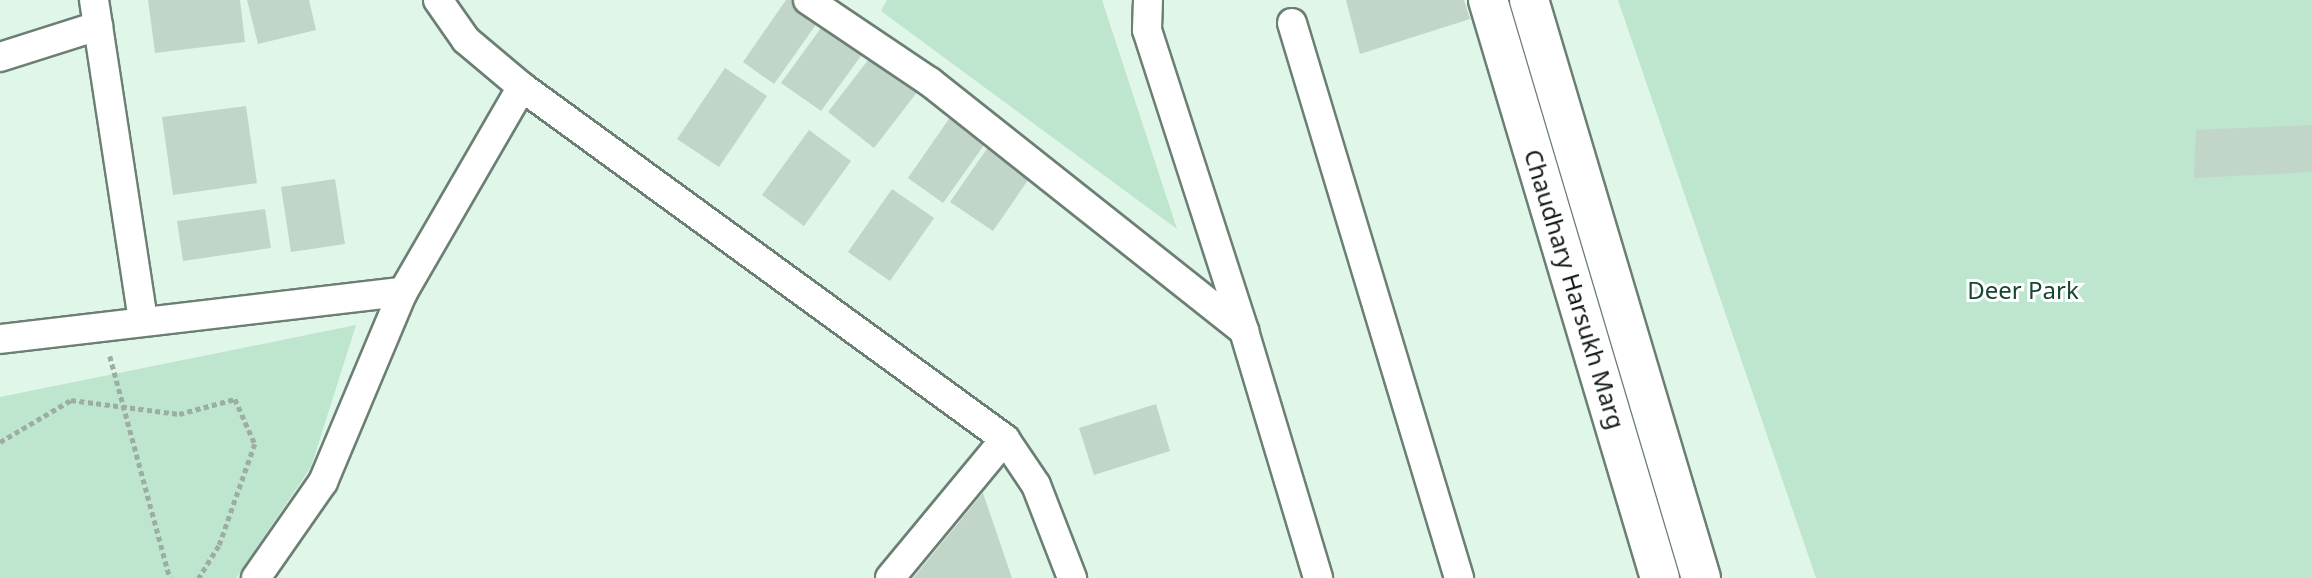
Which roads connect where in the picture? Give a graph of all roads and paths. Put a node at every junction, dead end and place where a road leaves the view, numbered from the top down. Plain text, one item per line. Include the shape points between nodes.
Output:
1 (438, 0) edge
2 (808, 0) edge
3 (1148, 0) edge
4 (1488, 0) edge
5 (1529, 0) edge
6 (96, 13) edge
7 (1292, 23) dead end
8 (0, 57) edge
9 (522, 88) junction
10 (403, 292) junction
11 (143, 320) junction
12 (1244, 331) junction
13 (0, 339) edge
14 (113, 372) dead end
15 (121, 403) junction
16 (1005, 439) junction
17 (0, 442) edge
18 (170, 578) edge
19 (199, 578) edge
20 (256, 578) edge
21 (890, 578) edge
22 (1072, 578) edge
23 (1318, 578) edge
24 (1459, 578) edge
25 (1660, 578) edge
26 (1701, 578) edge

1 - 9 street via 466,40
2 - 12 street via 930,82
3 - 12 street via 1147,30
4 - 25 street, Chaudhary Harsukh Marg
5 - 26 street, Chaudhary Harsukh Marg
6 - 8 street
6 - 11 street
7 - 24 street
9 - 10 street
9 - 16 street
10 - 11 street
10 - 20 street via 323,482
11 - 13 street
12 - 23 street
14 - 15 path
15 - 17 path via 71,400
15 - 18 path
15 - 19 path via 179,414 235,399 255,444 219,546
16 - 21 street
16 - 22 street via 1036,485

